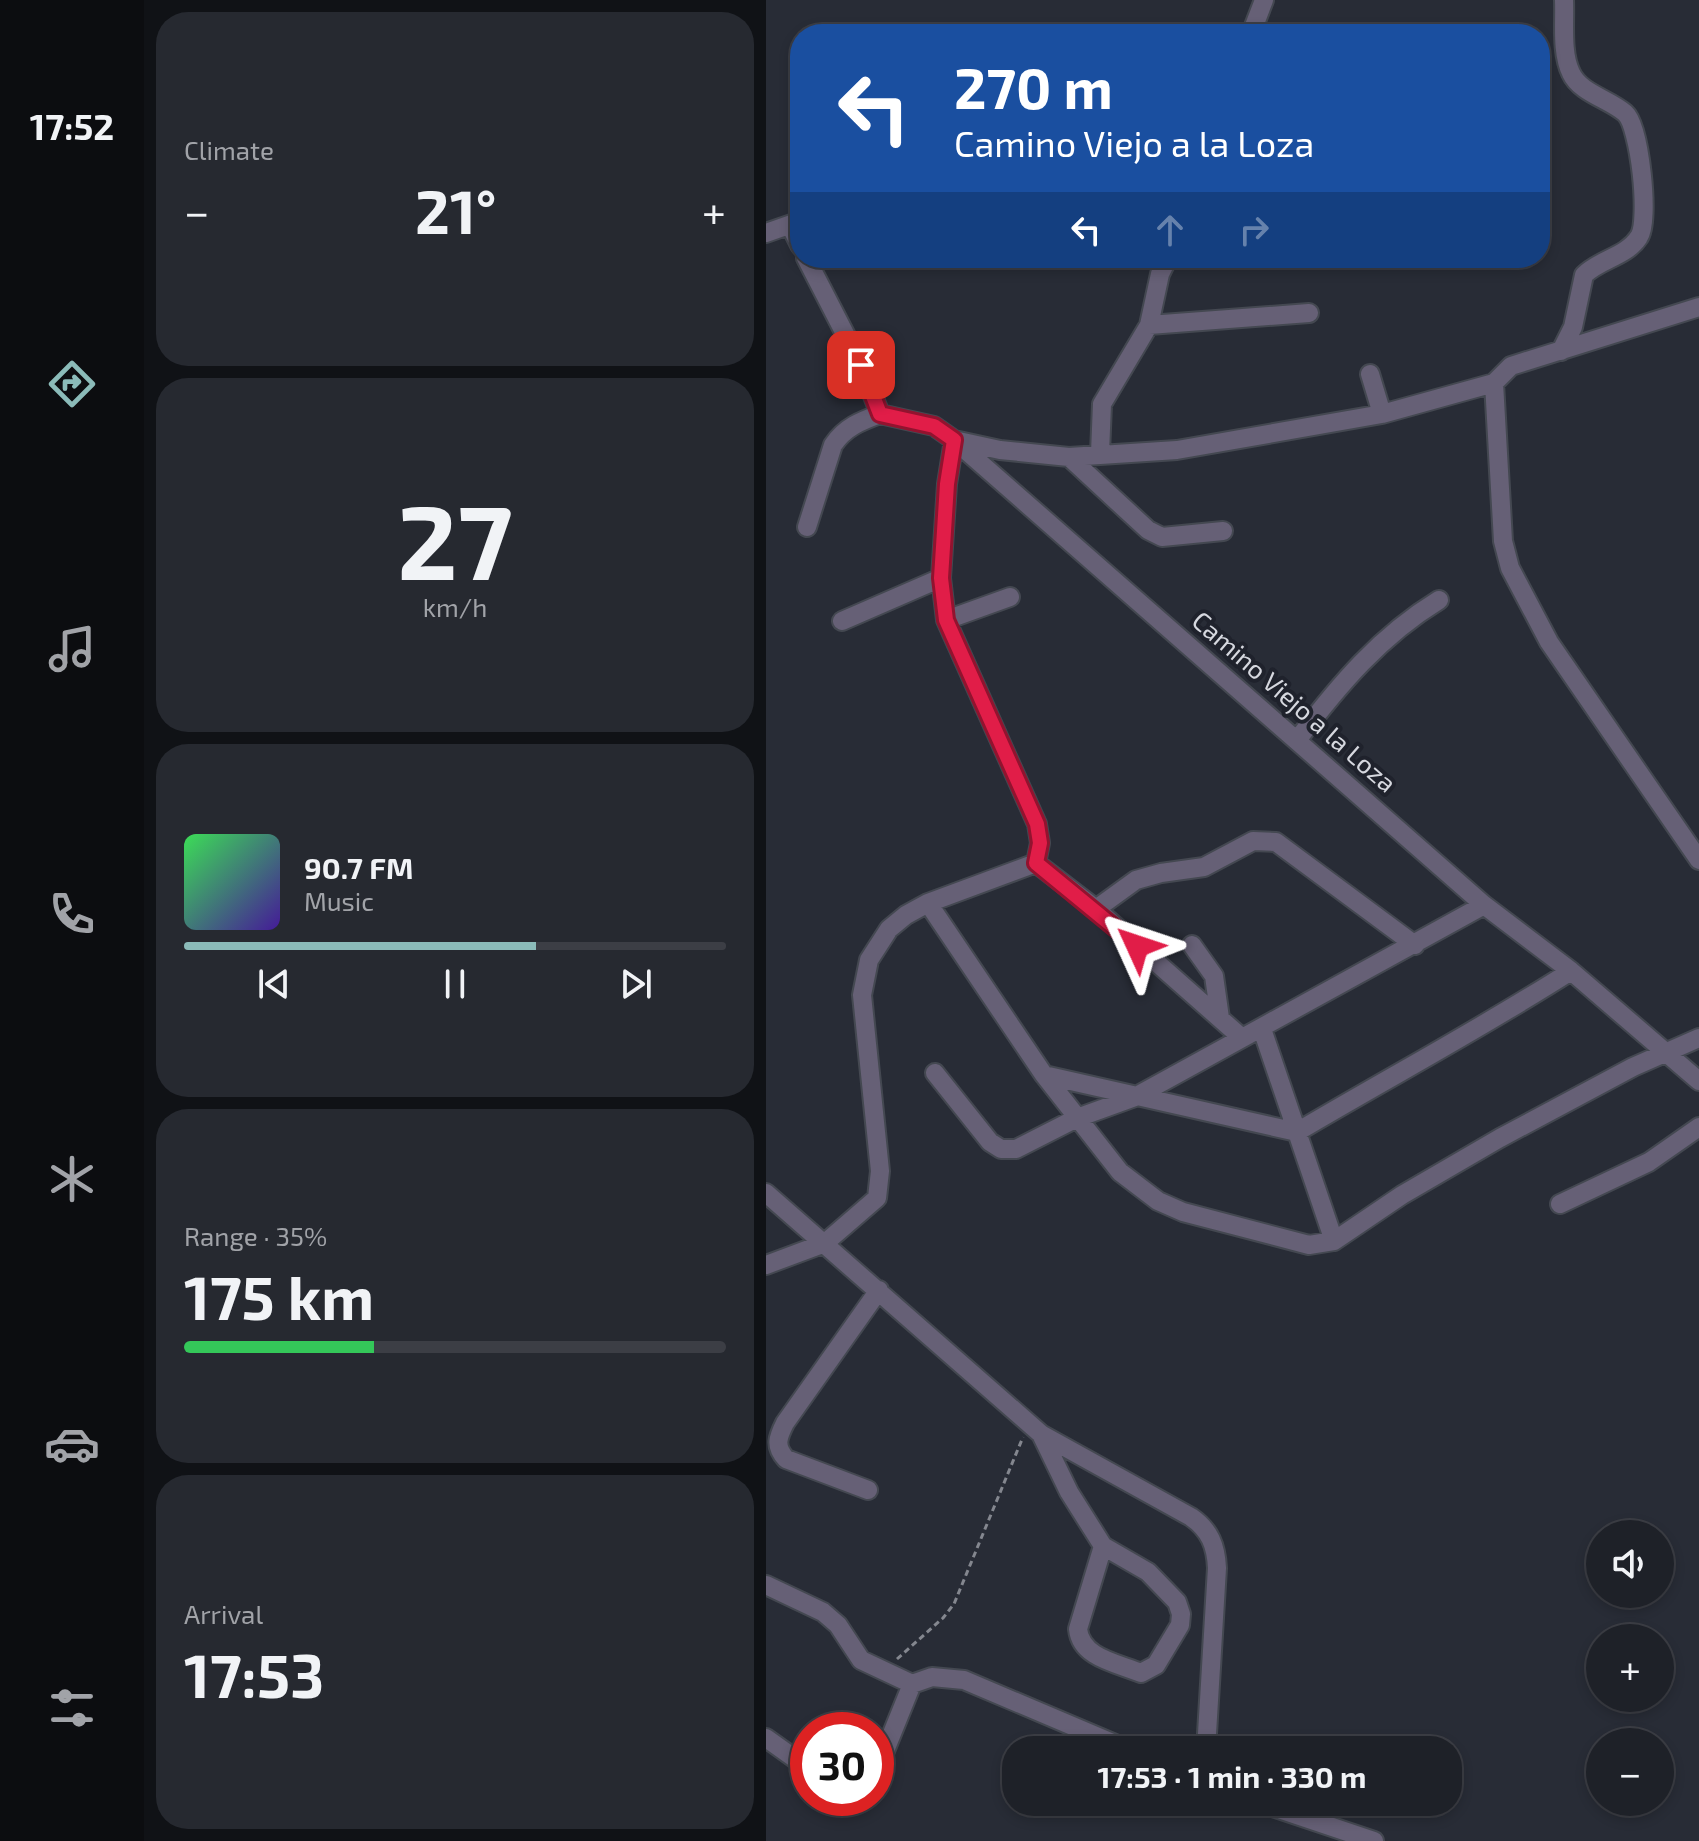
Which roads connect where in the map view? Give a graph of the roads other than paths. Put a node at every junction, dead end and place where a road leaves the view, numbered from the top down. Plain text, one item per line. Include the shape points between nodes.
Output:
1 (1264, 0) edge
2 (1564, 0) edge
3 (1255, 24) edge
4 (790, 225) edge
5 (766, 233) edge
6 (811, 268) edge
7 (1164, 268) edge
8 (1699, 307) edge
9 (1309, 313) dead end
10 (1149, 325) junction
11 (1561, 351) junction
12 (1370, 374) dead end
13 (1494, 383) junction
14 (880, 414) junction
15 (1382, 414) junction
16 (954, 440) junction
17 (1100, 453) junction
18 (1069, 457) junction
19 (807, 527) dead end
20 (1223, 531) dead end
21 (941, 578) junction
22 (1010, 597) dead end
23 (1439, 600) dead end
24 (946, 620) junction
25 (842, 621) dead end
26 (1298, 739) junction
27 (1699, 860) edge
28 (1036, 863) junction
29 (928, 903) junction
30 (1484, 905) junction
31 (1096, 909) junction
32 (1192, 945) dead end
33 (1415, 945) junction
34 (1571, 971) junction
35 (1220, 1018) junction
36 (1262, 1029) junction
37 (1242, 1038) junction
38 (1699, 1038) edge
39 (1663, 1052) junction
40 (935, 1073) dead end
41 (1044, 1075) junction
42 (1699, 1081) edge
43 (1135, 1097) junction
44 (1077, 1118) junction
45 (1699, 1127) edge
46 (1297, 1132) junction
47 (766, 1193) edge
48 (1560, 1204) dead end
49 (1334, 1241) junction
50 (825, 1243) junction
51 (766, 1265) edge
52 (879, 1290) junction
53 (1035, 1428) junction
54 (868, 1490) dead end
55 (1103, 1546) junction
56 (766, 1585) edge
57 (912, 1684) junction
58 (894, 1728) edge
59 (1096, 1736) edge
60 (1207, 1736) edge
61 (766, 1738) edge
62 (790, 1755) edge
63 (1300, 1816) edge
64 (1374, 1841) edge

1 - 3 street
2 - 11 street via 1570,71 1630,120 1641,168 1643,229 1630,248 1584,275 1573,327
4 - 5 street
6 - 14 street
7 - 10 street
8 - 11 street
9 - 10 street
10 - 17 street via 1105,394
11 - 13 street via 1511,366
12 - 15 street
13 - 15 street
13 - 27 street via 1503,541 1510,568 1549,642
14 - 16 street, Camino Viejo a la Loza via 934,426
14 - 19 street via 853,424 833,445
15 - 17 street via 1204,446
16 - 18 street
16 - 21 street
16 - 26 street, Camino Viejo a la Loza
17 - 18 street
18 - 20 street via 1162,537
21 - 24 street
21 - 25 street
22 - 24 street
23 - 26 street via 1358,663
24 - 28 street via 1037,824
26 - 30 street, Camino Viejo a la Loza
28 - 29 street
28 - 31 street
29 - 41 street
29 - 50 street via 889,929 869,960 862,995 880,1190 863,1213
30 - 33 street
30 - 34 street, Camino Viejo a la Loza
31 - 33 street via 1136,880 1204,867 1261,839 1276,842
31 - 35 street
32 - 35 street via 1214,976
33 - 36 street
34 - 39 street, Camino Viejo a la Loza
34 - 46 street
35 - 37 street
36 - 37 street
36 - 46 street
37 - 43 street
38 - 39 street
39 - 42 street, Camino Viejo a la Loza
39 - 49 street via 1500,1138
40 - 44 street via 1001,1149 1016,1149
41 - 43 street
41 - 44 street
43 - 44 street
43 - 46 street
44 - 49 street via 1120,1172 1158,1201 1309,1245
45 - 48 street via 1649,1162
46 - 49 street
47 - 50 street
50 - 51 street
50 - 52 street
52 - 53 street
52 - 54 street via 785,1423 777,1443 786,1459
53 - 55 street
53 - 60 street via 1191,1517 1214,1544
55 - 55 street via 1079,1638 1094,1654 1141,1673 1148,1671 1180,1625 1177,1602 1148,1572
56 - 57 street via 823,1612 861,1660
57 - 58 street
57 - 59 street via 932,1677 964,1680
61 - 62 street
63 - 64 street

